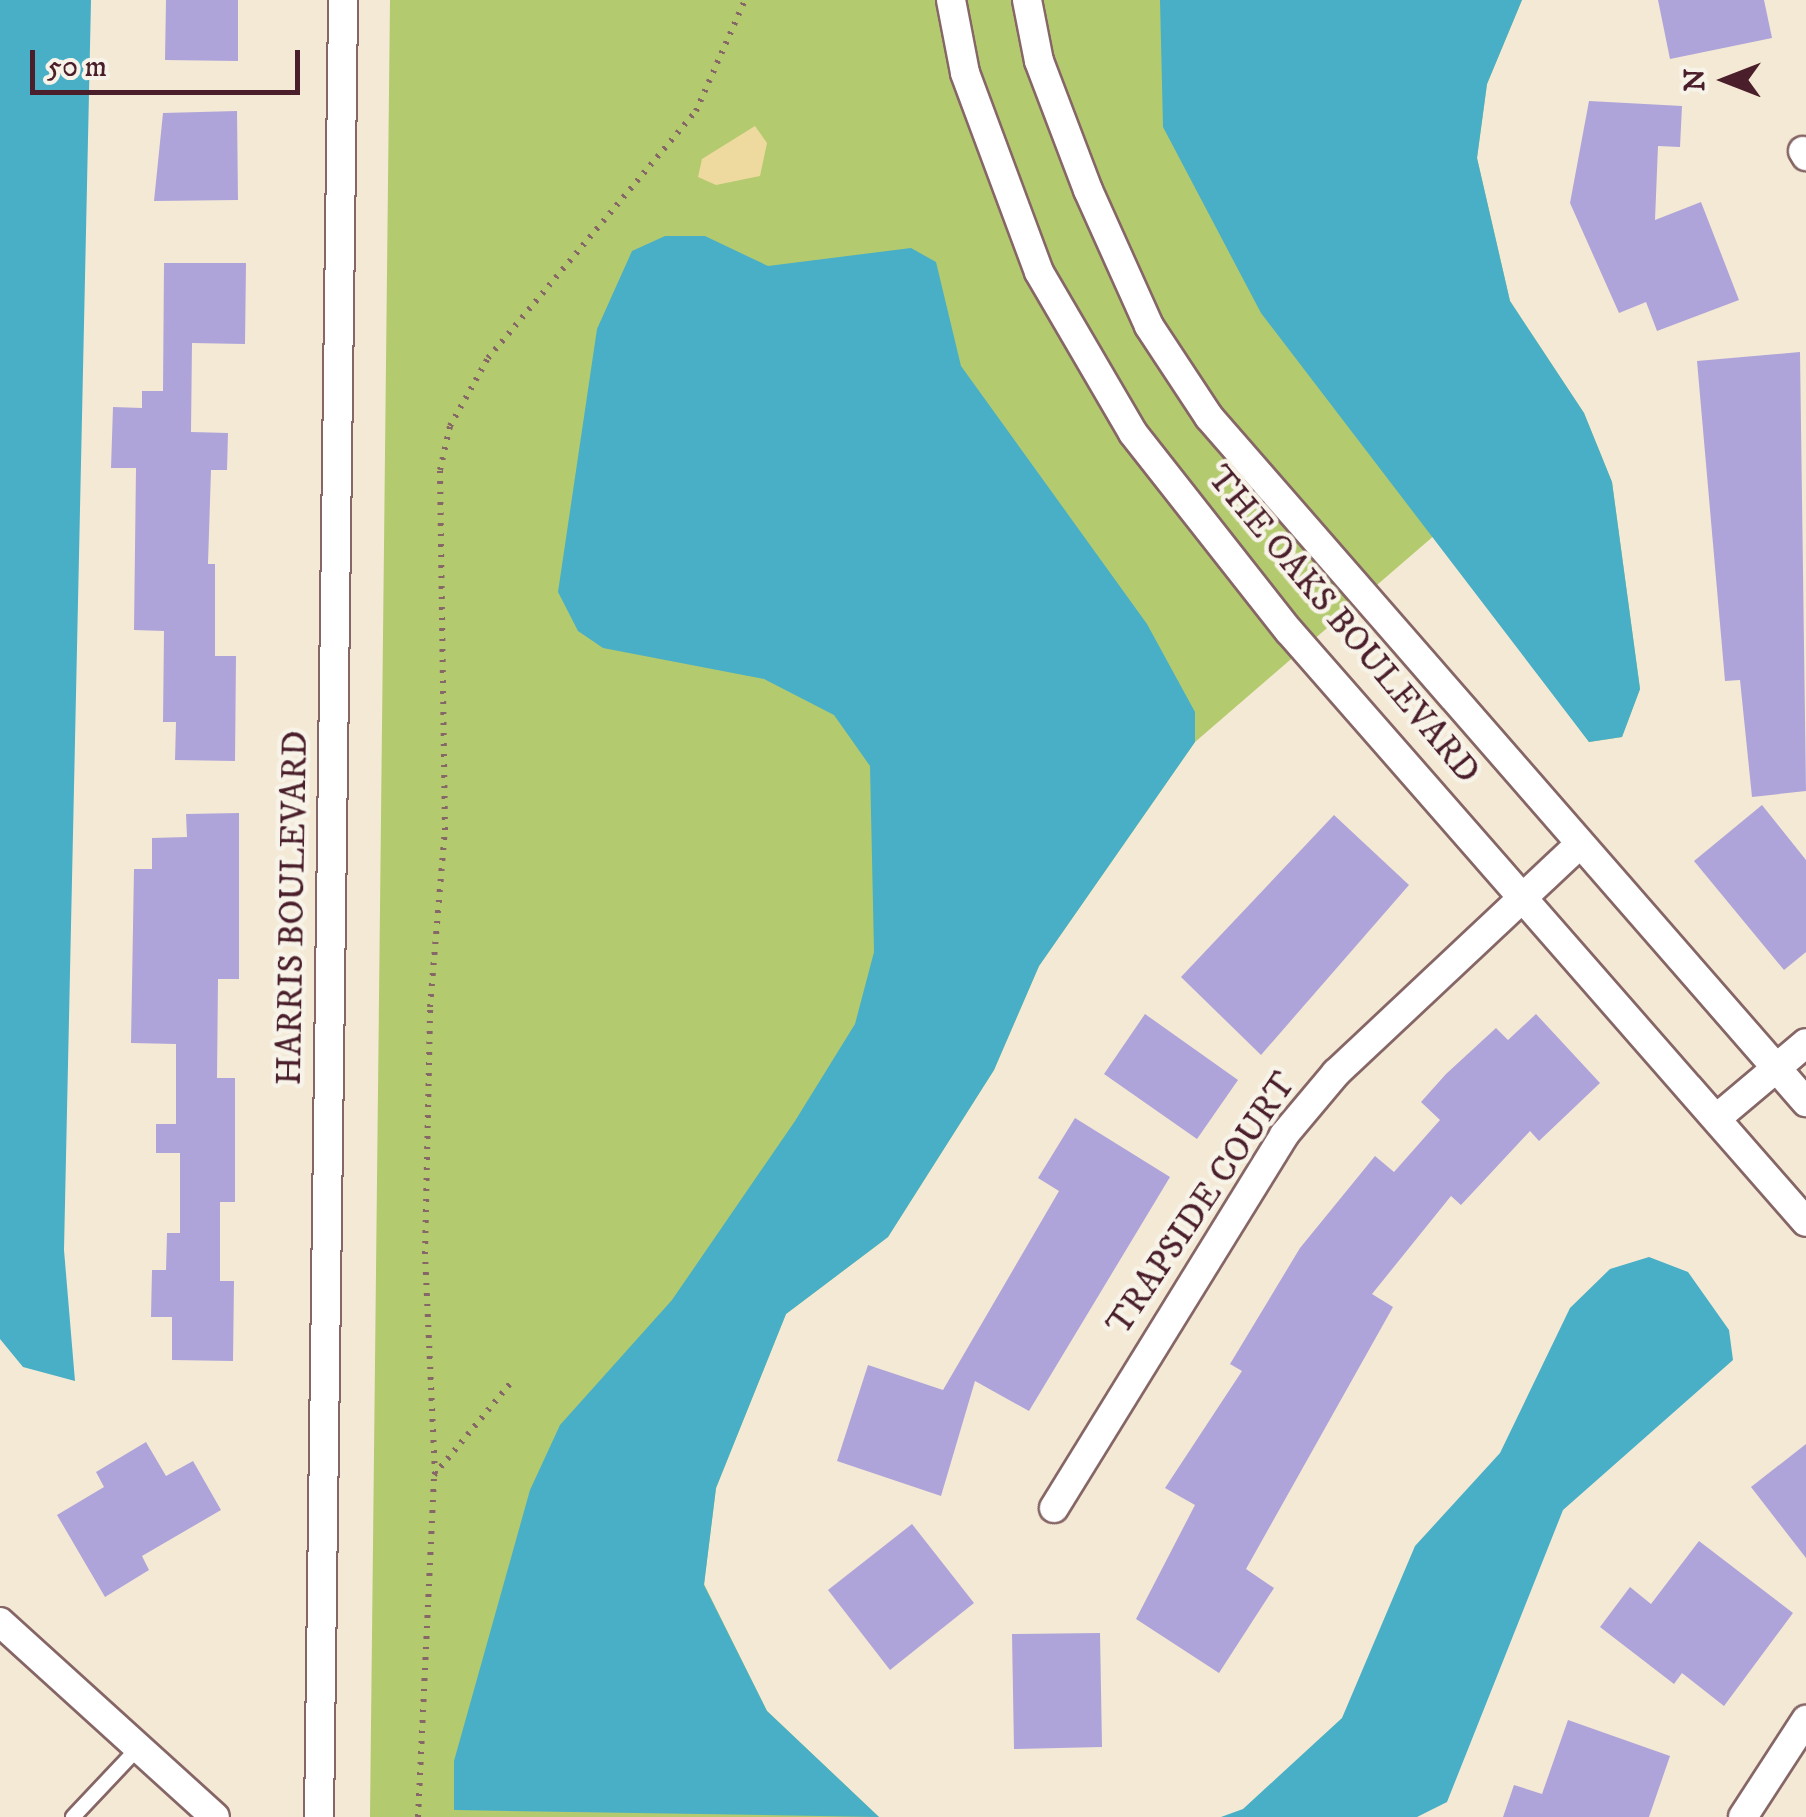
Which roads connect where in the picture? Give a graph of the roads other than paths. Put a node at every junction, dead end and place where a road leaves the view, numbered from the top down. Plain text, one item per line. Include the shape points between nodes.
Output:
1 (343, 0) edge
2 (951, 0) edge
3 (1027, 0) edge
4 (1577, 847) junction
5 (1530, 897) junction
6 (1806, 1044) edge
7 (1777, 1069) junction
8 (1806, 1102) edge
9 (1717, 1118) junction
10 (1806, 1222) edge
11 (1054, 1508) dead end
12 (0, 1622) edge
13 (1806, 1720) edge
14 (140, 1746) junction
15 (73, 1817) edge
16 (214, 1817) edge
17 (319, 1817) edge
18 (1743, 1817) edge

1 - 17 street, HARRIS BOULEVARD
2 - 5 street, THE OAKS BOULEVARD via 965,73 1040,272 1133,433 1290,631
3 - 4 street, THE OAKS BOULEVARD via 1046,80 1148,326 1209,417
4 - 5 street, TRAPSIDE COURT
4 - 7 street, THE OAKS BOULEVARD
5 - 9 street, THE OAKS BOULEVARD
5 - 11 street, TRAPSIDE COURT via 1336,1072 1284,1135
6 - 7 street
7 - 8 street, THE OAKS BOULEVARD
7 - 9 street
9 - 10 street, THE OAKS BOULEVARD
12 - 14 street
13 - 18 street
14 - 15 lane
14 - 16 street

